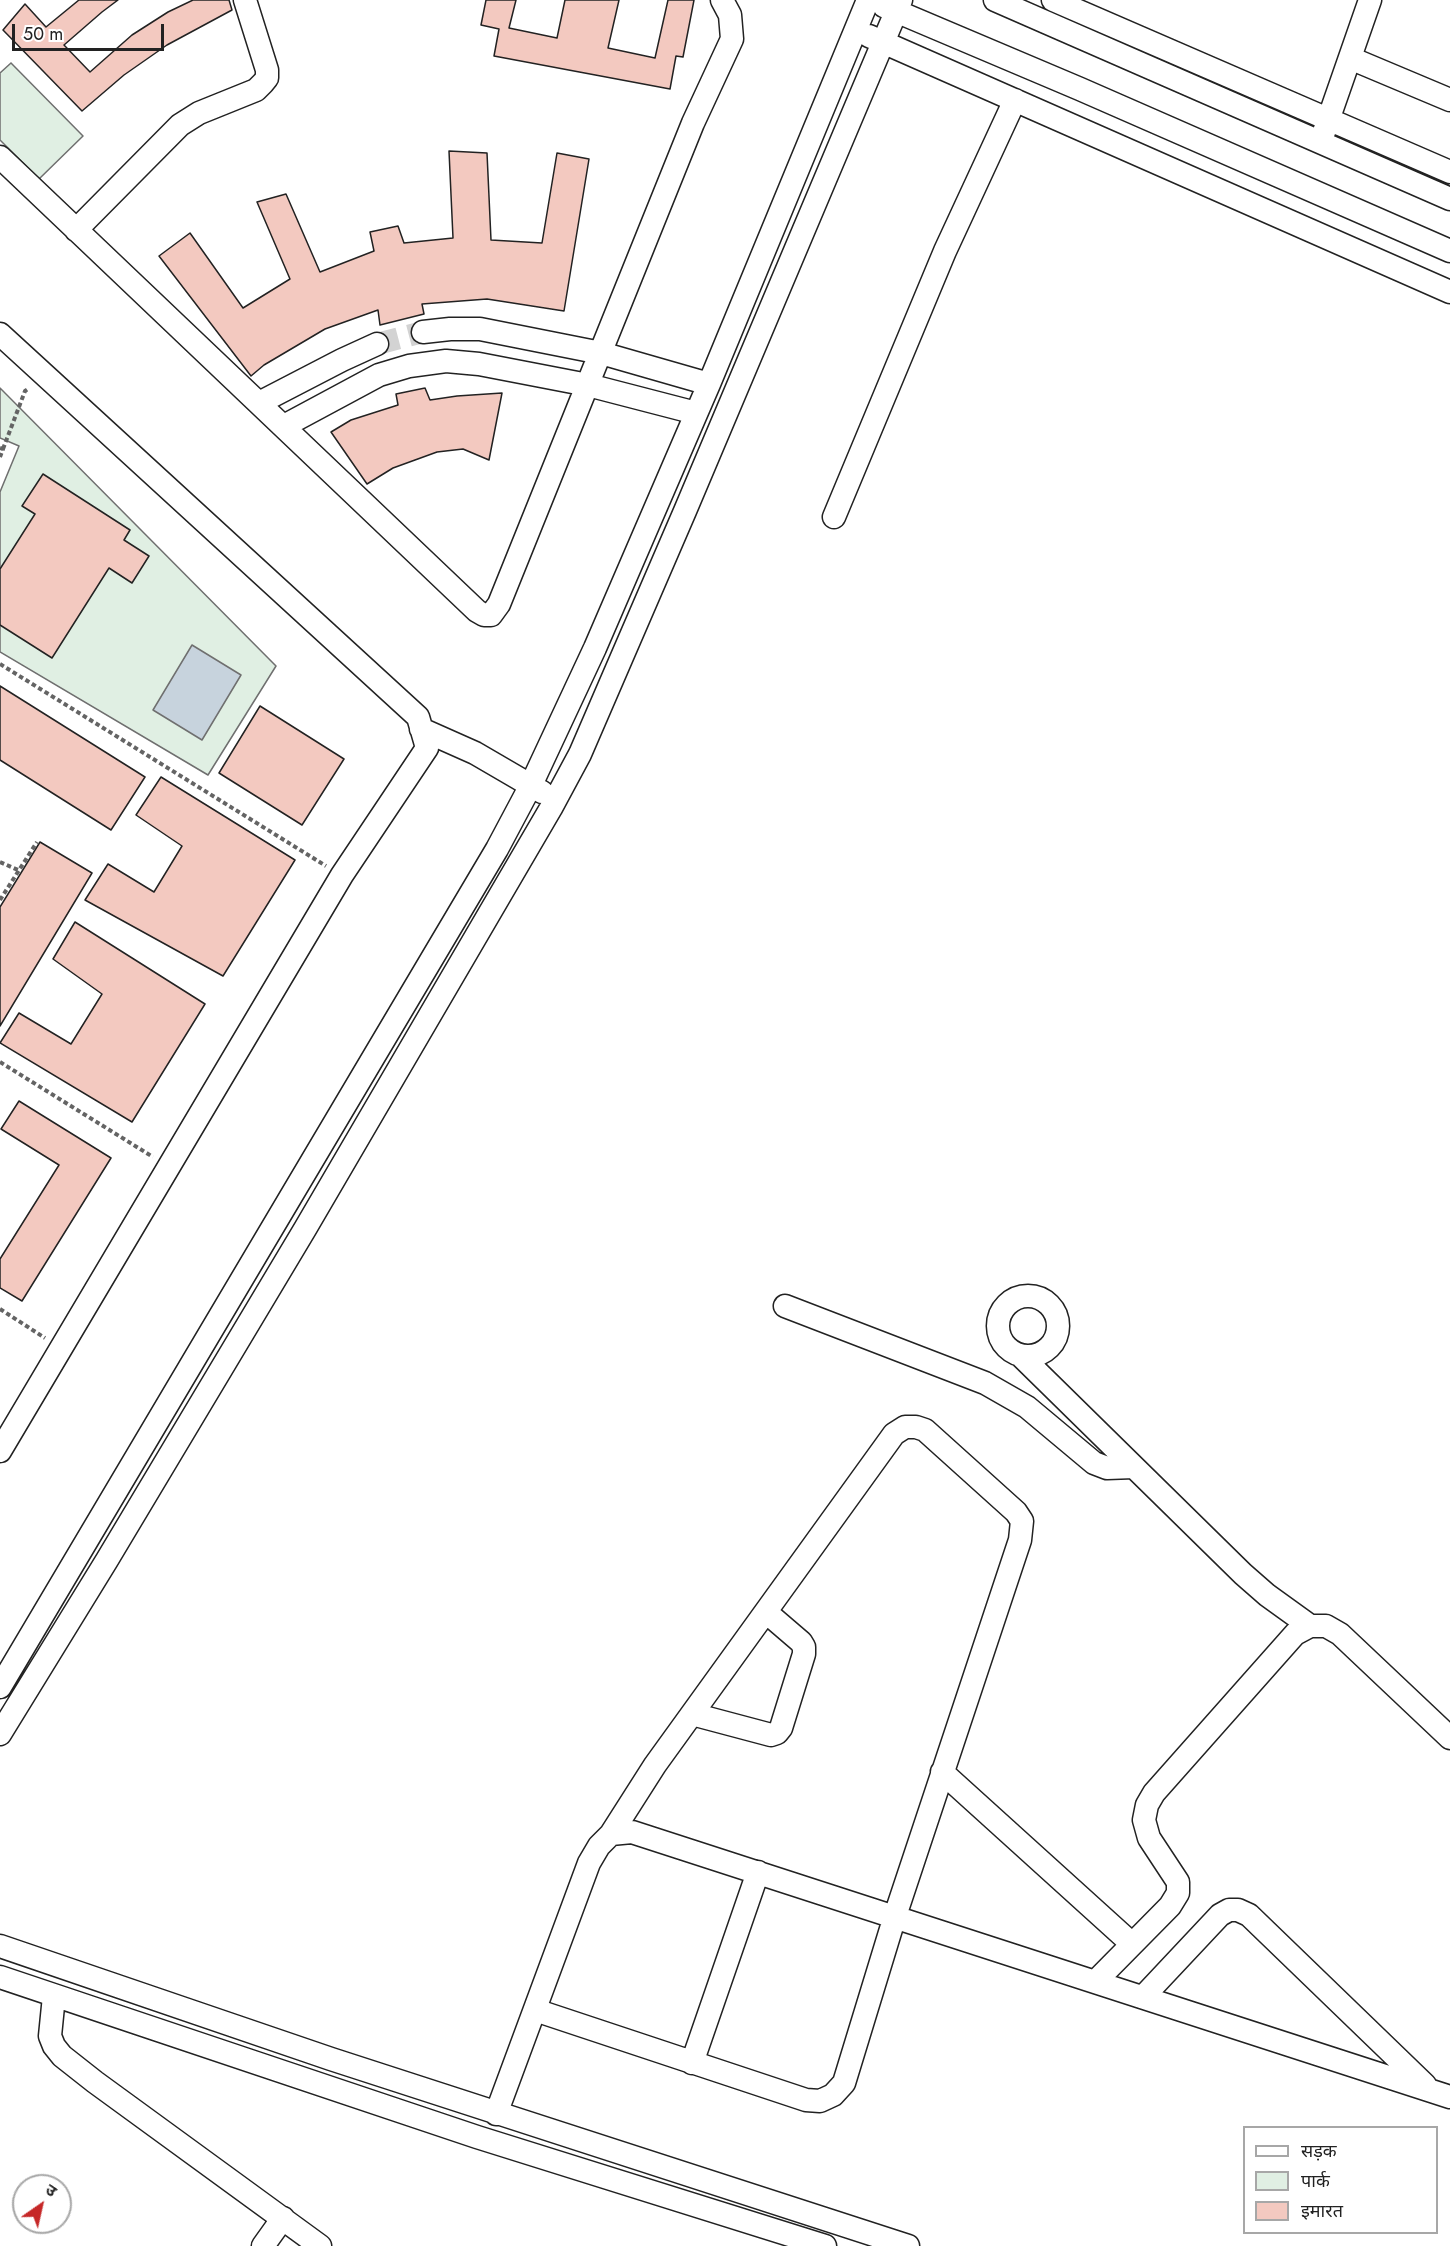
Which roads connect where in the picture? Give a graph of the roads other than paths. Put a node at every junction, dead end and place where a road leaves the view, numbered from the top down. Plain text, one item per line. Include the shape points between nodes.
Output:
1 (244, 0) edge
2 (722, 0) edge
3 (868, 0) edge
4 (994, 0) edge
5 (1053, 0) edge
6 (1370, 0) edge
7 (899, 6) edge
8 (855, 31) junction
9 (884, 42) junction
10 (1350, 58) junction
11 (1015, 100) junction
12 (1450, 100) edge
13 (1329, 119) junction
14 (1319, 142) junction
15 (0, 157) edge
16 (1450, 172) edge
17 (1450, 200) edge
18 (76, 230) junction
19 (1450, 251) edge
20 (1450, 292) edge
21 (423, 332) tunnel mouth
22 (0, 334) edge
23 (377, 344) tunnel mouth
24 (601, 353) junction
25 (709, 384) junction
26 (588, 385) junction
27 (259, 403) junction
28 (696, 413) junction
29 (284, 426) junction
30 (834, 517) dead end
31 (421, 729) junction
32 (531, 785) junction
33 (556, 799) junction
34 (784, 1306) dead end
35 (1020, 1355) dead end
36 (0, 1451) edge
37 (1134, 1467) junction
38 (766, 1612) junction
39 (1310, 1626) junction
40 (0, 1688) edge
41 (692, 1714) junction
42 (0, 1734) edge
43 (1450, 1738) edge
44 (942, 1772) junction
45 (612, 1834) junction
46 (758, 1872) junction
47 (895, 1916) junction
48 (1132, 1944) junction
49 (0, 1946) edge
50 (0, 1977) edge
51 (1095, 1981) junction
52 (54, 1996) junction
53 (1143, 1997) junction
54 (535, 2010) junction
55 (692, 2062) junction
56 (1440, 2093) edge
57 (496, 2114) junction
58 (543, 2129) junction
59 (535, 2155) junction
60 (283, 2218) junction
61 (798, 2242) edge
62 (263, 2246) edge
63 (320, 2246) edge
64 (825, 2246) edge
65 (908, 2246) edge

1 - 18 street via 267,78 256,90 180,124
2 - 24 street via 730,15 732,39 693,123
3 - 7 street
3 - 8 street
4 - 14 street
5 - 13 street
6 - 10 street
7 - 9 street
7 - 19 street
8 - 9 street
8 - 25 street
9 - 11 street
9 - 33 street via 610,686
10 - 12 street
10 - 13 street
11 - 20 street
11 - 30 street via 945,251
13 - 14 street
13 - 16 street
14 - 17 street
15 - 18 street
18 - 27 street
21 - 24 street via 480,329
22 - 31 street via 418,717
23 - 27 street
24 - 25 street
24 - 26 street
25 - 28 street
26 - 28 street
26 - 29 street via 479,364 410,366 380,375
26 - 29 street via 499,604 491,615 477,611
27 - 29 street
28 - 32 street
31 - 32 street via 475,753
31 - 36 street via 427,748 342,875
32 - 33 street
32 - 40 street via 497,849
33 - 42 street via 281,1269
34 - 37 street via 985,1383 1027,1407 1094,1462 1107,1468
35 - 37 street
37 - 39 street via 1243,1574
38 - 41 street
38 - 41 street via 804,1647 782,1728 771,1735
38 - 44 street via 894,1434 906,1427 926,1430 1008,1504 1022,1521 1020,1540
39 - 43 street via 1326,1626 1341,1634
39 - 48 street via 1295,1634 1147,1805 1144,1820 1149,1838 1179,1882 1178,1893
41 - 45 street
44 - 47 street
44 - 48 street
45 - 46 street via 632,1832
45 - 54 street via 598,1846 589,1863
46 - 47 street
46 - 55 street
47 - 51 street
47 - 55 street via 844,2083 833,2095 820,2101 806,2100
48 - 51 street
49 - 57 street
50 - 52 street
51 - 53 street
52 - 59 street
52 - 60 street via 50,2036 62,2056
53 - 56 street
53 - 56 street via 1220,1915 1238,1910 1249,1915
54 - 55 street
54 - 57 street
57 - 58 street
58 - 59 street
58 - 65 street
59 - 61 street
60 - 62 street
60 - 63 street
61 - 64 street

